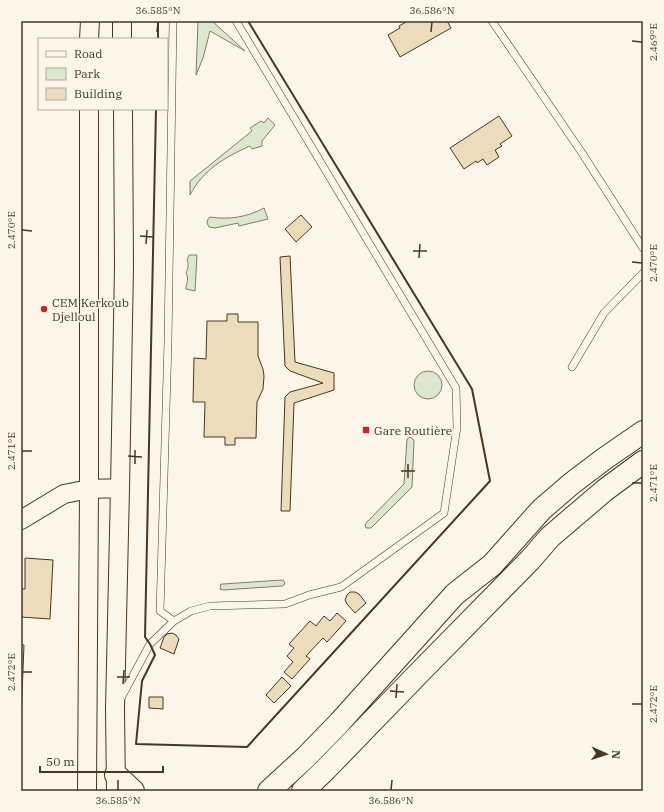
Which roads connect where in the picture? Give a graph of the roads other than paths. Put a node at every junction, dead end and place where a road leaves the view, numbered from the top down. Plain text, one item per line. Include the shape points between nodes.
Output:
1 (90, 21) edge
2 (122, 21) edge
3 (173, 21) edge
4 (236, 21) edge
5 (492, 21) edge
6 (89, 38) edge
7 (122, 38) edge
8 (89, 110) edge
9 (123, 110) edge
10 (643, 248) edge
11 (643, 273) edge
12 (572, 367) dead end
13 (643, 432) edge
14 (643, 462) edge
15 (120, 488) junction
16 (89, 489) junction
17 (21, 520) edge
18 (174, 621) junction
19 (115, 709) junction
20 (116, 783) edge
21 (87, 791) edge
22 (133, 791) edge
23 (269, 791) edge
24 (302, 791) edge

1 - 6 street
2 - 7 street
3 - 18 lane via 168,342 160,611
4 - 18 lane via 456,388 457,427 444,513 341,587 285,604 210,606 191,611
5 - 10 lane
8 - 16 street
9 - 15 street via 124,266
11 - 12 lane via 604,313
13 - 23 highway via 542,509 492,564 455,594 339,723
14 - 24 highway via 550,537
15 - 16 street
15 - 19 street
16 - 17 street via 64,494
16 - 21 street
18 - 19 lane via 150,644
19 - 20 street
20 - 22 highway

